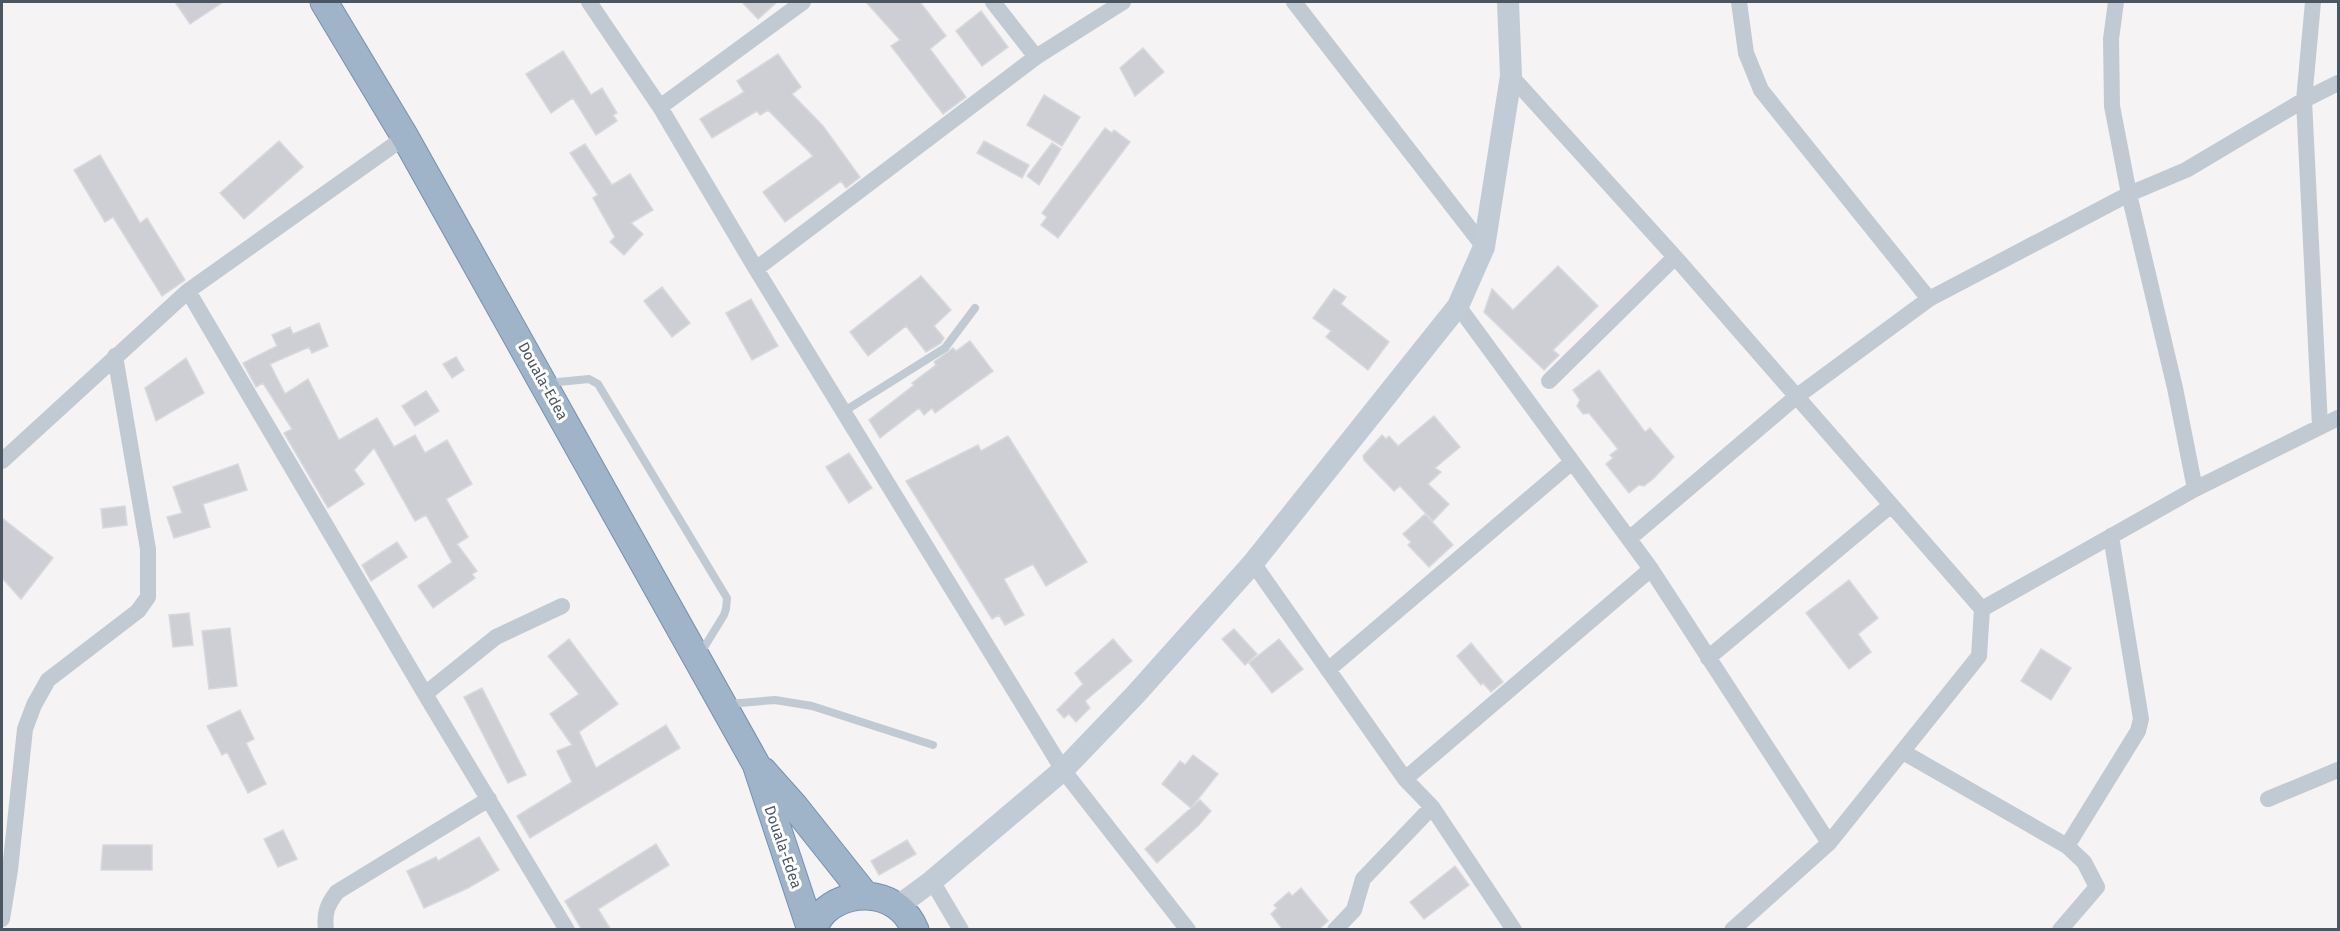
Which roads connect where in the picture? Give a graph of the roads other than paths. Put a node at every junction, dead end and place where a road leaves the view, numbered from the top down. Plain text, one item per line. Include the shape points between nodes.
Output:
1 (324, 2) edge
2 (589, 2) edge
3 (803, 2) edge
4 (993, 2) edge
5 (1123, 2) edge
6 (1294, 2) edge
7 (1508, 2) edge
8 (1738, 2) edge
9 (2115, 2) edge
10 (2313, 2) edge
11 (1036, 57) junction
12 (1511, 75) junction
13 (2338, 83) edge
14 (2304, 100) junction
15 (660, 107) junction
16 (405, 137) junction
17 (2129, 194) junction
18 (1484, 247) junction
19 (1676, 257) junction
20 (756, 269) junction
21 (188, 291) junction
22 (1929, 299) junction
23 (1458, 306) junction
24 (975, 308) dead end
25 (114, 356) junction
26 (1549, 381) dead end
27 (544, 383) junction
28 (1796, 397) junction
29 (843, 412) junction
30 (2338, 418) edge
31 (2320, 426) junction
32 (2, 461) edge
33 (1572, 462) junction
34 (2195, 489) junction
35 (1891, 505) junction
36 (2111, 536) junction
37 (1629, 539) junction
38 (1253, 564) junction
39 (1651, 569) junction
40 (562, 606) dead end
41 (1982, 609) junction
42 (698, 657) junction
43 (1708, 658) junction
44 (1328, 670) junction
45 (425, 694) junction
46 (724, 704) junction
47 (933, 745) dead end
48 (1903, 752) junction
49 (756, 764) junction
50 (1063, 770) junction
51 (2338, 770) edge
52 (1405, 779) junction
53 (489, 799) junction
54 (2268, 799) dead end
55 (1432, 807) junction
56 (1829, 843) junction
57 (2067, 846) junction
58 (932, 881) junction
59 (865, 895) junction
60 (897, 906) junction
61 (2, 919) edge
62 (326, 930) edge
63 (567, 930) edge
64 (812, 930) edge
65 (915, 930) edge
66 (962, 930) edge
67 (1188, 930) edge
68 (1335, 930) edge
69 (1514, 930) edge
70 (1732, 930) edge
71 (2060, 930) edge

1 - 16 highway, Douala-Edea
2 - 15 street
3 - 15 street
4 - 11 street
5 - 11 street
6 - 18 street
7 - 12 main road
8 - 22 street via 1746,52 1761,90
9 - 17 street via 2112,106
10 - 14 street
11 - 20 street
12 - 18 main road
12 - 19 street
13 - 14 street
14 - 17 street via 2186,170
14 - 31 street
15 - 20 street
16 - 21 street
16 - 27 highway, Douala-Edea
17 - 22 street
17 - 34 street
18 - 23 main road
19 - 26 street
19 - 28 street
20 - 29 street
21 - 25 street
21 - 45 street
22 - 28 street
23 - 33 street
23 - 38 main road
24 - 29 lane via 945,348
25 - 32 street
25 - 61 street via 148,549 148,597 138,611 48,681 34,705 25,729
27 - 42 highway, Douala-Edea
27 - 42 lane via 589,379 598,384 727,598 724,615
28 - 35 street
28 - 37 street
29 - 50 street
30 - 31 street
31 - 34 street
33 - 37 street
33 - 44 street
34 - 36 street
35 - 41 street
35 - 43 street
36 - 41 street
36 - 57 street via 2141,718 2138,731
37 - 39 street
38 - 44 street
38 - 50 main road
39 - 43 street
39 - 52 street
40 - 45 street via 495,637
41 - 48 street via 1979,656
42 - 46 highway, Douala-Edea
43 - 56 street
44 - 52 street
45 - 53 street
46 - 47 lane via 775,700 812,706
46 - 49 highway, Douala-Edea
48 - 56 street
48 - 57 street
49 - 59 highway, Douala-Edea
49 - 64 highway, Douala-Edea
50 - 58 main road
50 - 67 street
51 - 54 street
52 - 55 street
53 - 62 street via 337,892 327,904
53 - 63 street
55 - 68 street via 1364,879 1354,910
55 - 69 street
56 - 70 street
57 - 71 street via 2084,862 2097,887
58 - 60 main road
58 - 66 street
59 - 60 highway
59 - 64 highway via 842,899 824,912
60 - 65 highway

